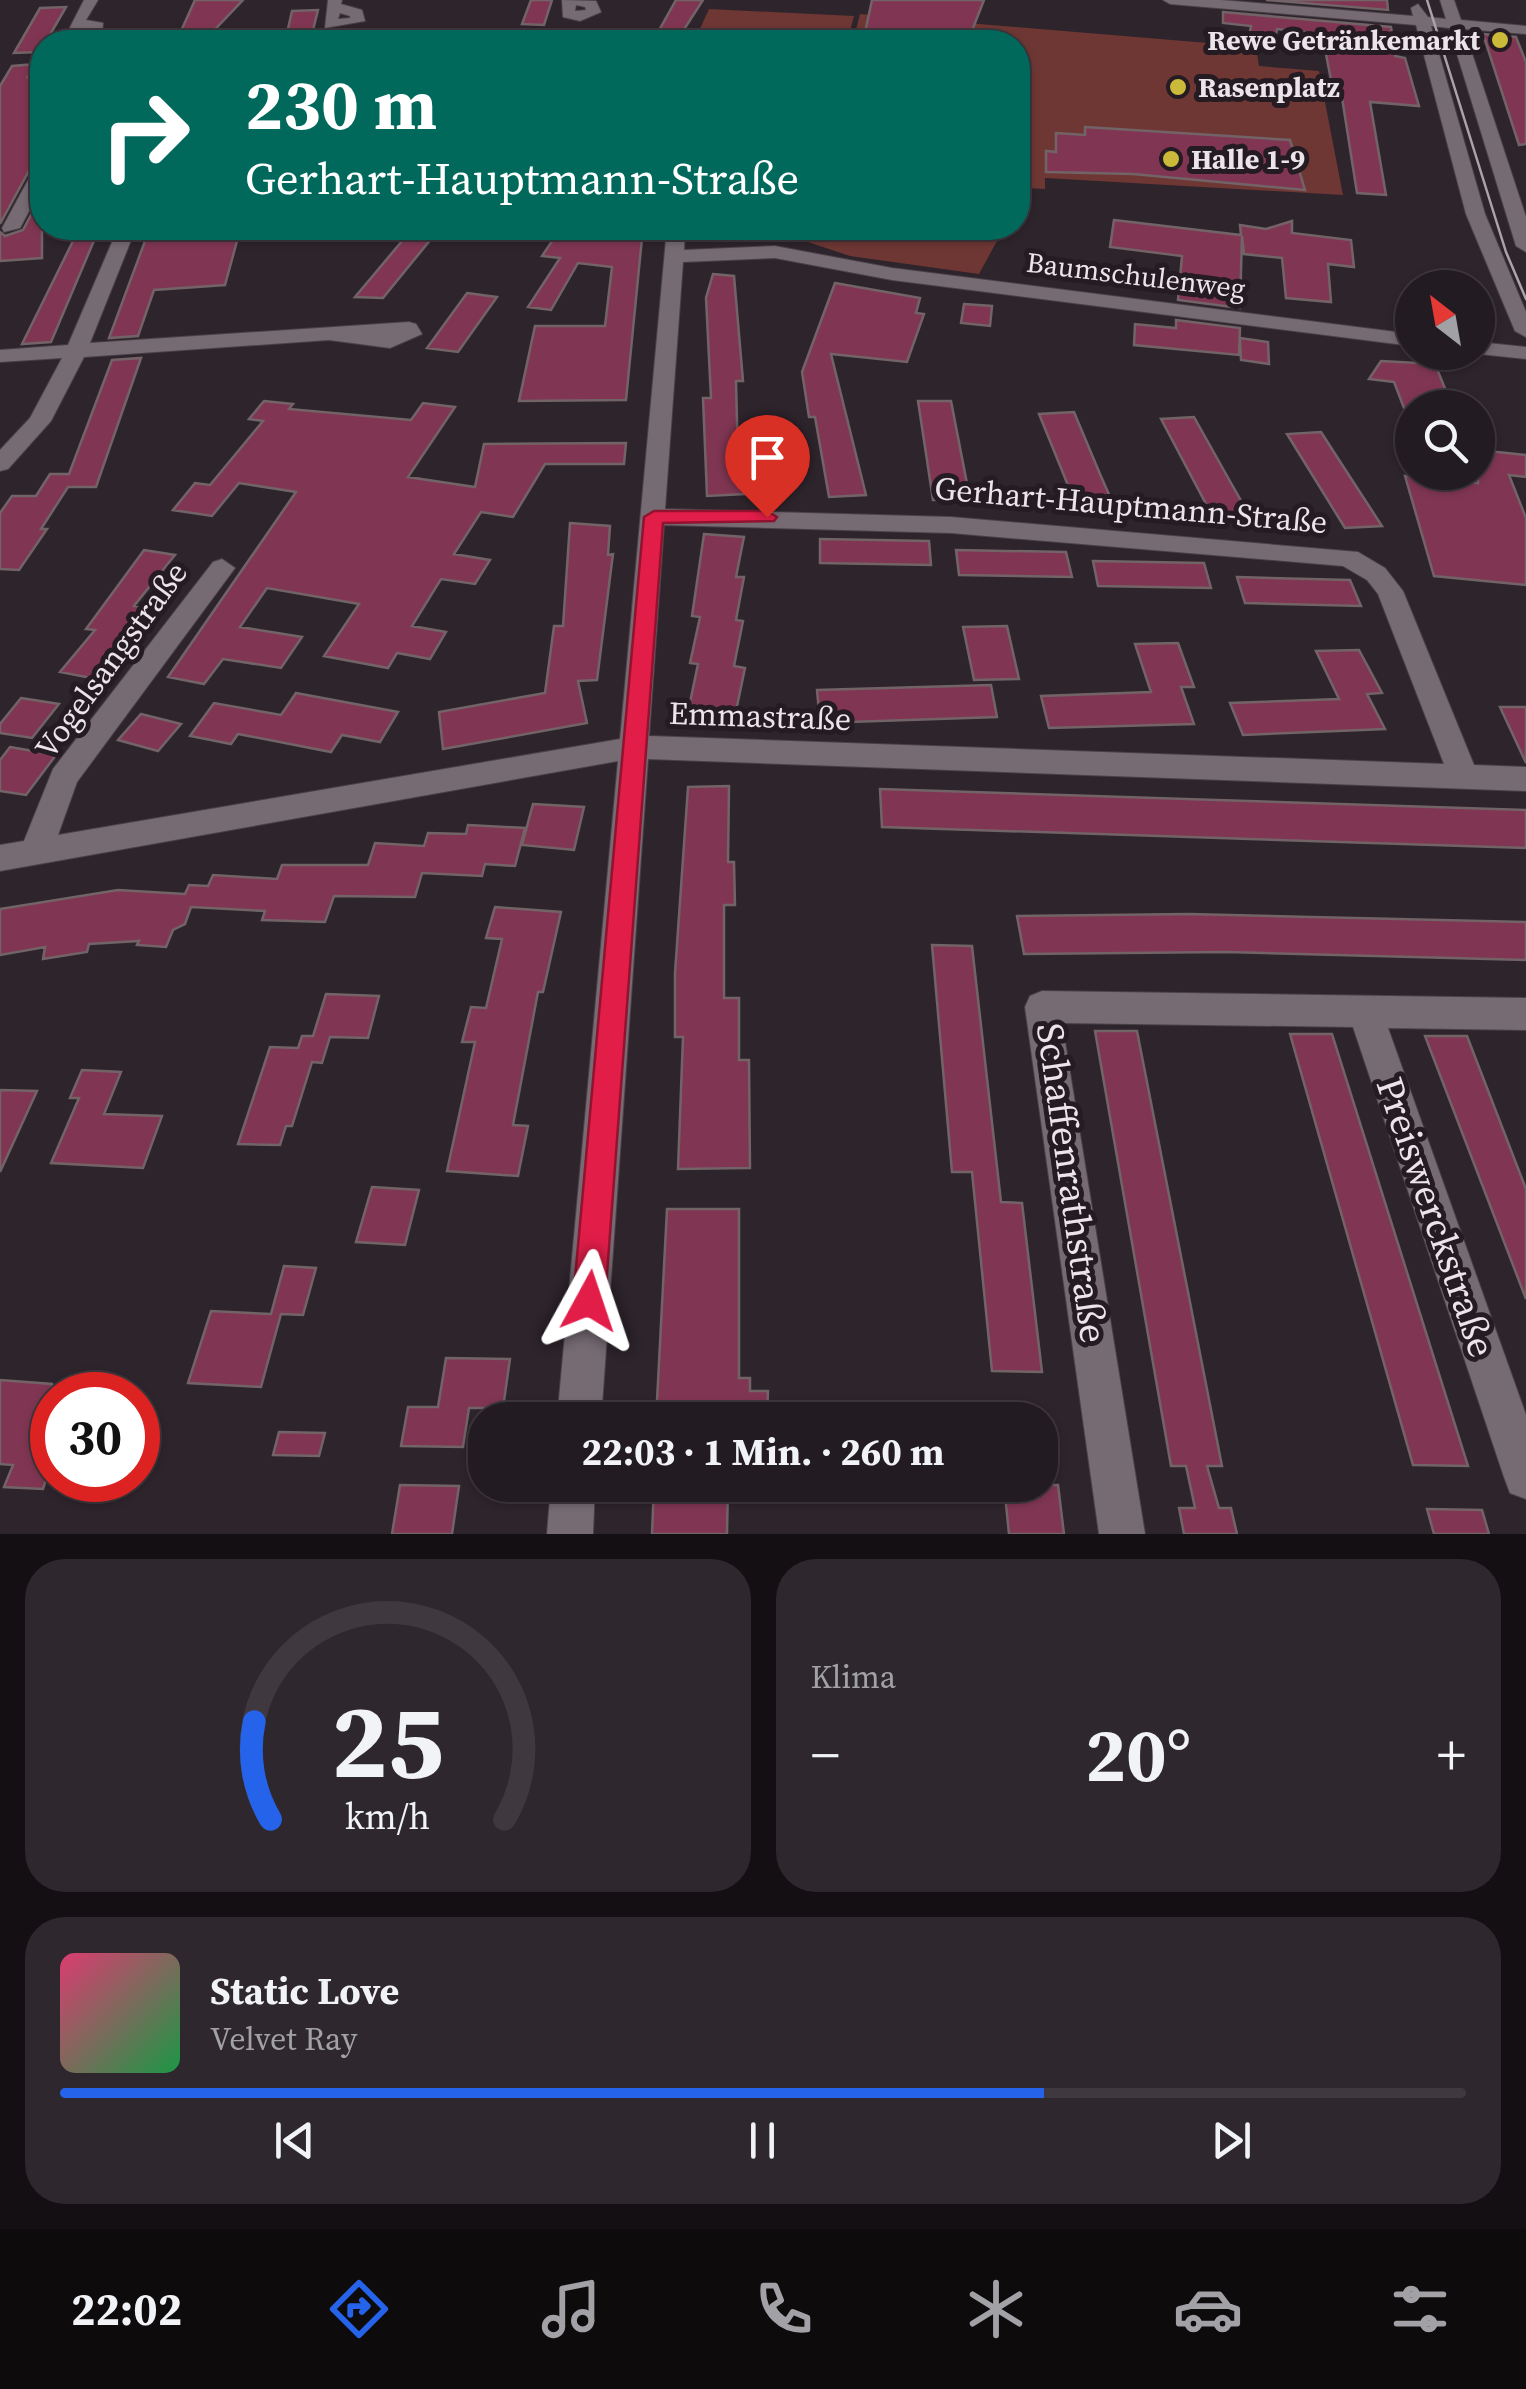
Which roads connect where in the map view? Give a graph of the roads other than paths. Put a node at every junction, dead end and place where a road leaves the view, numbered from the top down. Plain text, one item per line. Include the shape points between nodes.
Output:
1 (90, 0) edge
2 (1170, 0) edge
3 (1416, 0) edge
4 (1447, 0) edge
5 (78, 22) dead end
6 (1423, 22) junction
7 (1455, 24) junction
8 (1526, 30) edge
9 (30, 190) edge
10 (6, 228) edge
11 (1484, 235) junction
12 (122, 240) edge
13 (675, 240) edge
14 (1525, 241) edge
15 (674, 256) junction
16 (1526, 331) edge
17 (336, 335) dead end
18 (1395, 338) edge
19 (77, 350) junction
20 (1495, 350) edge
21 (1526, 353) edge
22 (0, 356) edge
23 (0, 464) edge
24 (654, 517) junction
25 (222, 568) dead end
26 (636, 747) junction
27 (1464, 777) junction
28 (1526, 778) edge
29 (36, 851) junction
30 (0, 858) edge
31 (1526, 1014) edge
32 (1366, 1015) junction
33 (581, 1402) edge
34 (1526, 1477) edge
35 (573, 1502) edge
36 (570, 1534) edge
37 (1122, 1534) edge

1 - 5 street
2 - 6 street
3 - 6 street
4 - 7 street
6 - 7 street
6 - 11 street
7 - 8 street
7 - 14 street
9 - 10 street
11 - 14 street
11 - 16 street
12 - 19 street
13 - 15 street
15 - 18 street, Baumschulenweg via 775,252 892,274
15 - 24 street
17 - 19 street
19 - 22 street
19 - 23 street via 40,421
20 - 21 street
24 - 26 street
24 - 27 street, Gerhart-Hauptmann-Straße via 951,525 1349,558 1390,592
25 - 29 street, Vogelsangstraße via 64,777
26 - 27 street, Emmastraße
26 - 29 street, Emmastraße
26 - 33 street
27 - 28 street, Emmastraße
29 - 30 street, Emmastraße
31 - 32 street, Schaffenrathstraße
32 - 34 street, Preiswerckstraße
32 - 37 street, Schaffenrathstraße via 1042,1007
35 - 36 street

